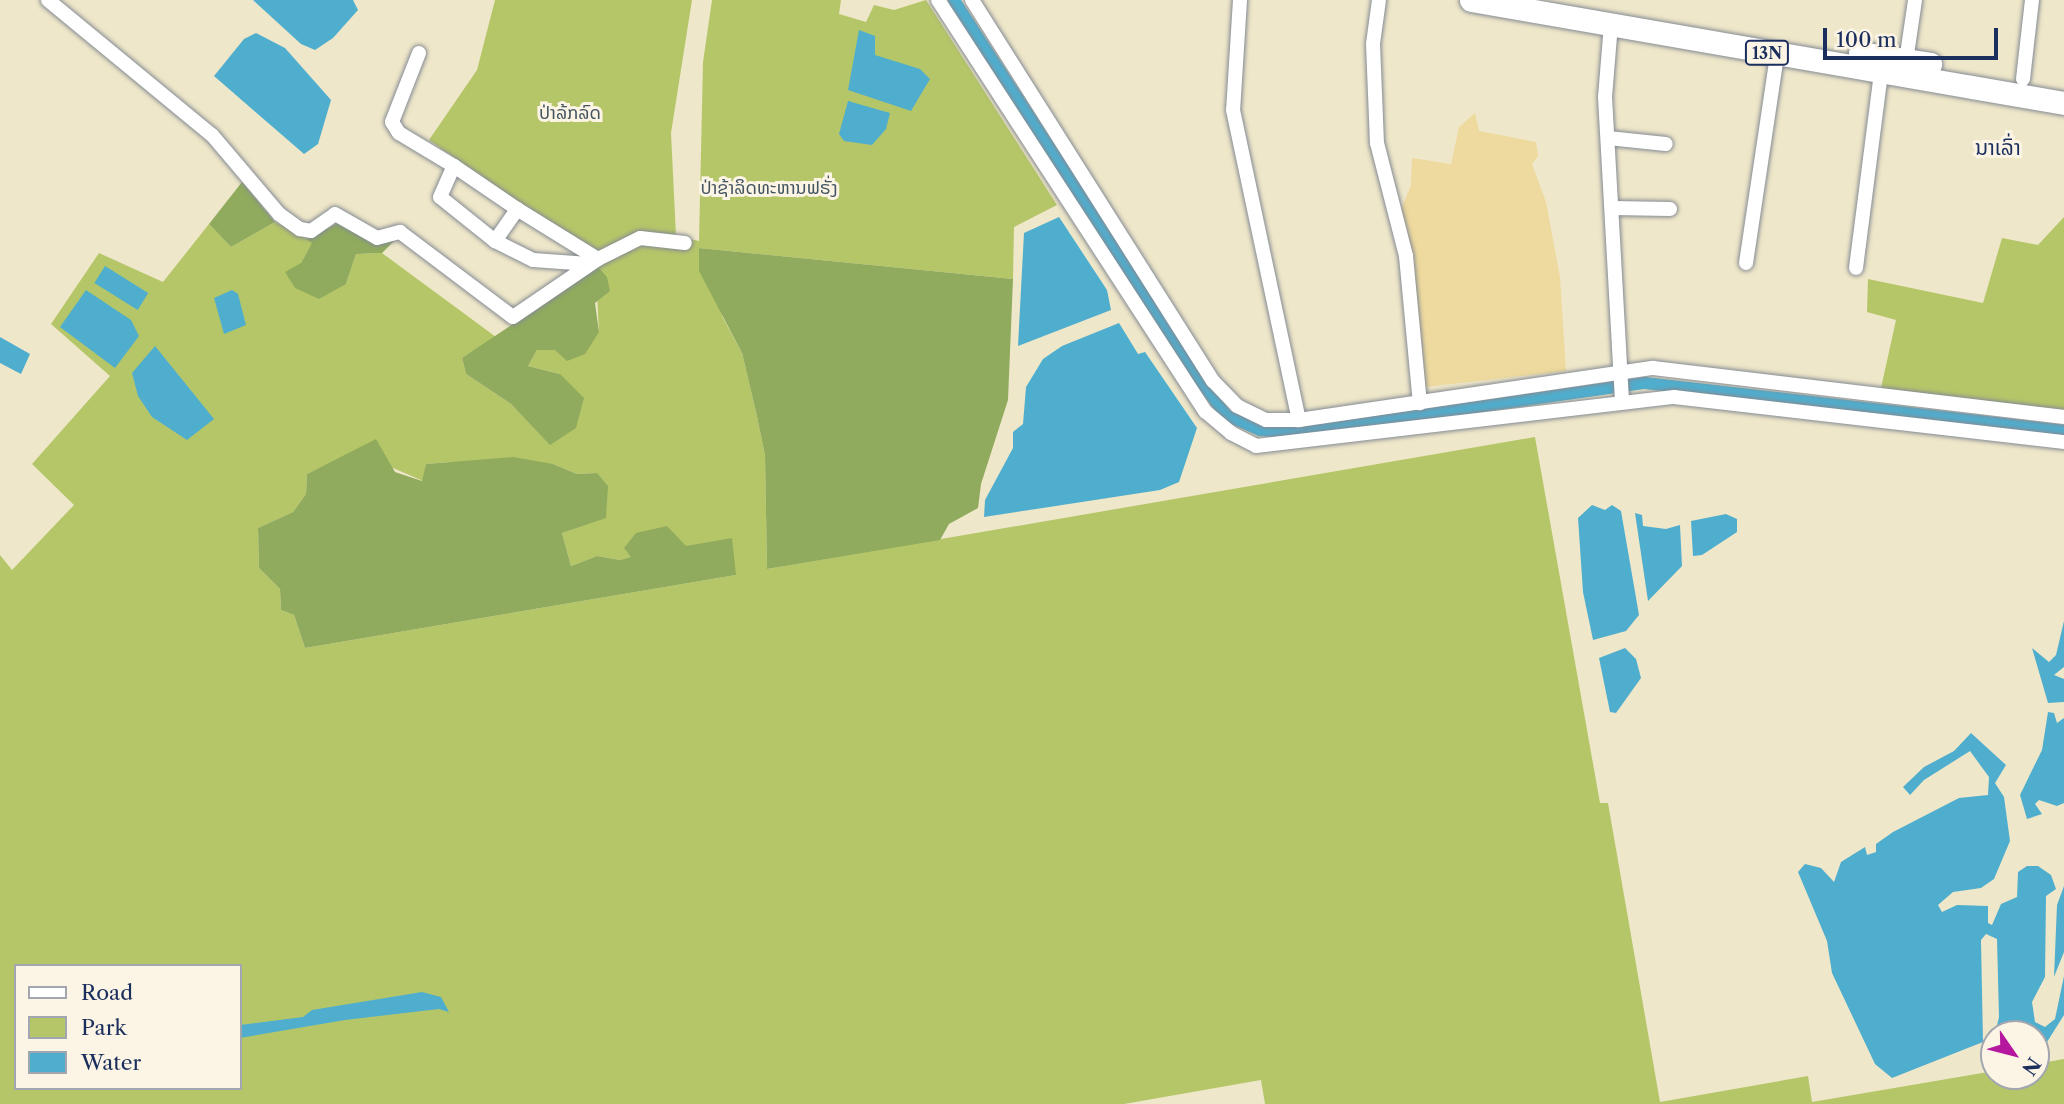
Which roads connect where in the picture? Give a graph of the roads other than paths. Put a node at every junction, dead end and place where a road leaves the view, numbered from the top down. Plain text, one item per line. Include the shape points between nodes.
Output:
1 (48, 0) edge
2 (938, 0) edge
3 (972, 0) edge
4 (1240, 0) edge
5 (1379, 0) edge
6 (1471, 0) edge
7 (1563, 0) edge
8 (1915, 0) edge
9 (2032, 0) edge
10 (1611, 24) junction
11 (419, 52) dead end
12 (1777, 55) junction
13 (1894, 66) junction
14 (2023, 79) junction
15 (2064, 87) edge
16 (2064, 103) edge
17 (1608, 138) junction
18 (1666, 144) dead end
19 (454, 166) junction
20 (1612, 208) junction
21 (517, 209) junction
22 (1670, 209) dead end
23 (495, 241) junction
24 (685, 243) dead end
25 (594, 261) junction
26 (1746, 263) dead end
27 (1856, 268) dead end
28 (1621, 377) junction
29 (1622, 398) junction
30 (1420, 403) junction
31 (2064, 417) edge
32 (1298, 420) junction
33 (2064, 442) edge

1 - 25 street via 212,135 279,214 305,232 335,214 377,238 400,232 513,317
2 - 29 street via 1206,412 1231,433 1256,446
3 - 32 street via 1213,381 1237,406 1266,420
4 - 32 street via 1233,110
5 - 30 street via 1373,55 1377,143 1406,256
6 - 10 highway, 13N
7 - 13 highway, 13N
8 - 13 street
9 - 14 street
10 - 12 highway, 13N
10 - 17 street via 1605,97
11 - 19 street via 392,122 399,133
12 - 13 highway, 13N
12 - 26 street
13 - 14 highway, 13N
13 - 16 highway, 13N
13 - 27 street
14 - 15 highway, 13N
17 - 18 street
17 - 20 street
19 - 21 street
19 - 23 street via 440,197
20 - 22 street
20 - 28 street
21 - 23 street
21 - 25 street
23 - 25 street via 533,260
24 - 25 street via 640,237
28 - 29 street
28 - 30 street
28 - 31 street via 1653,368
29 - 33 street via 1674,397
30 - 32 street

